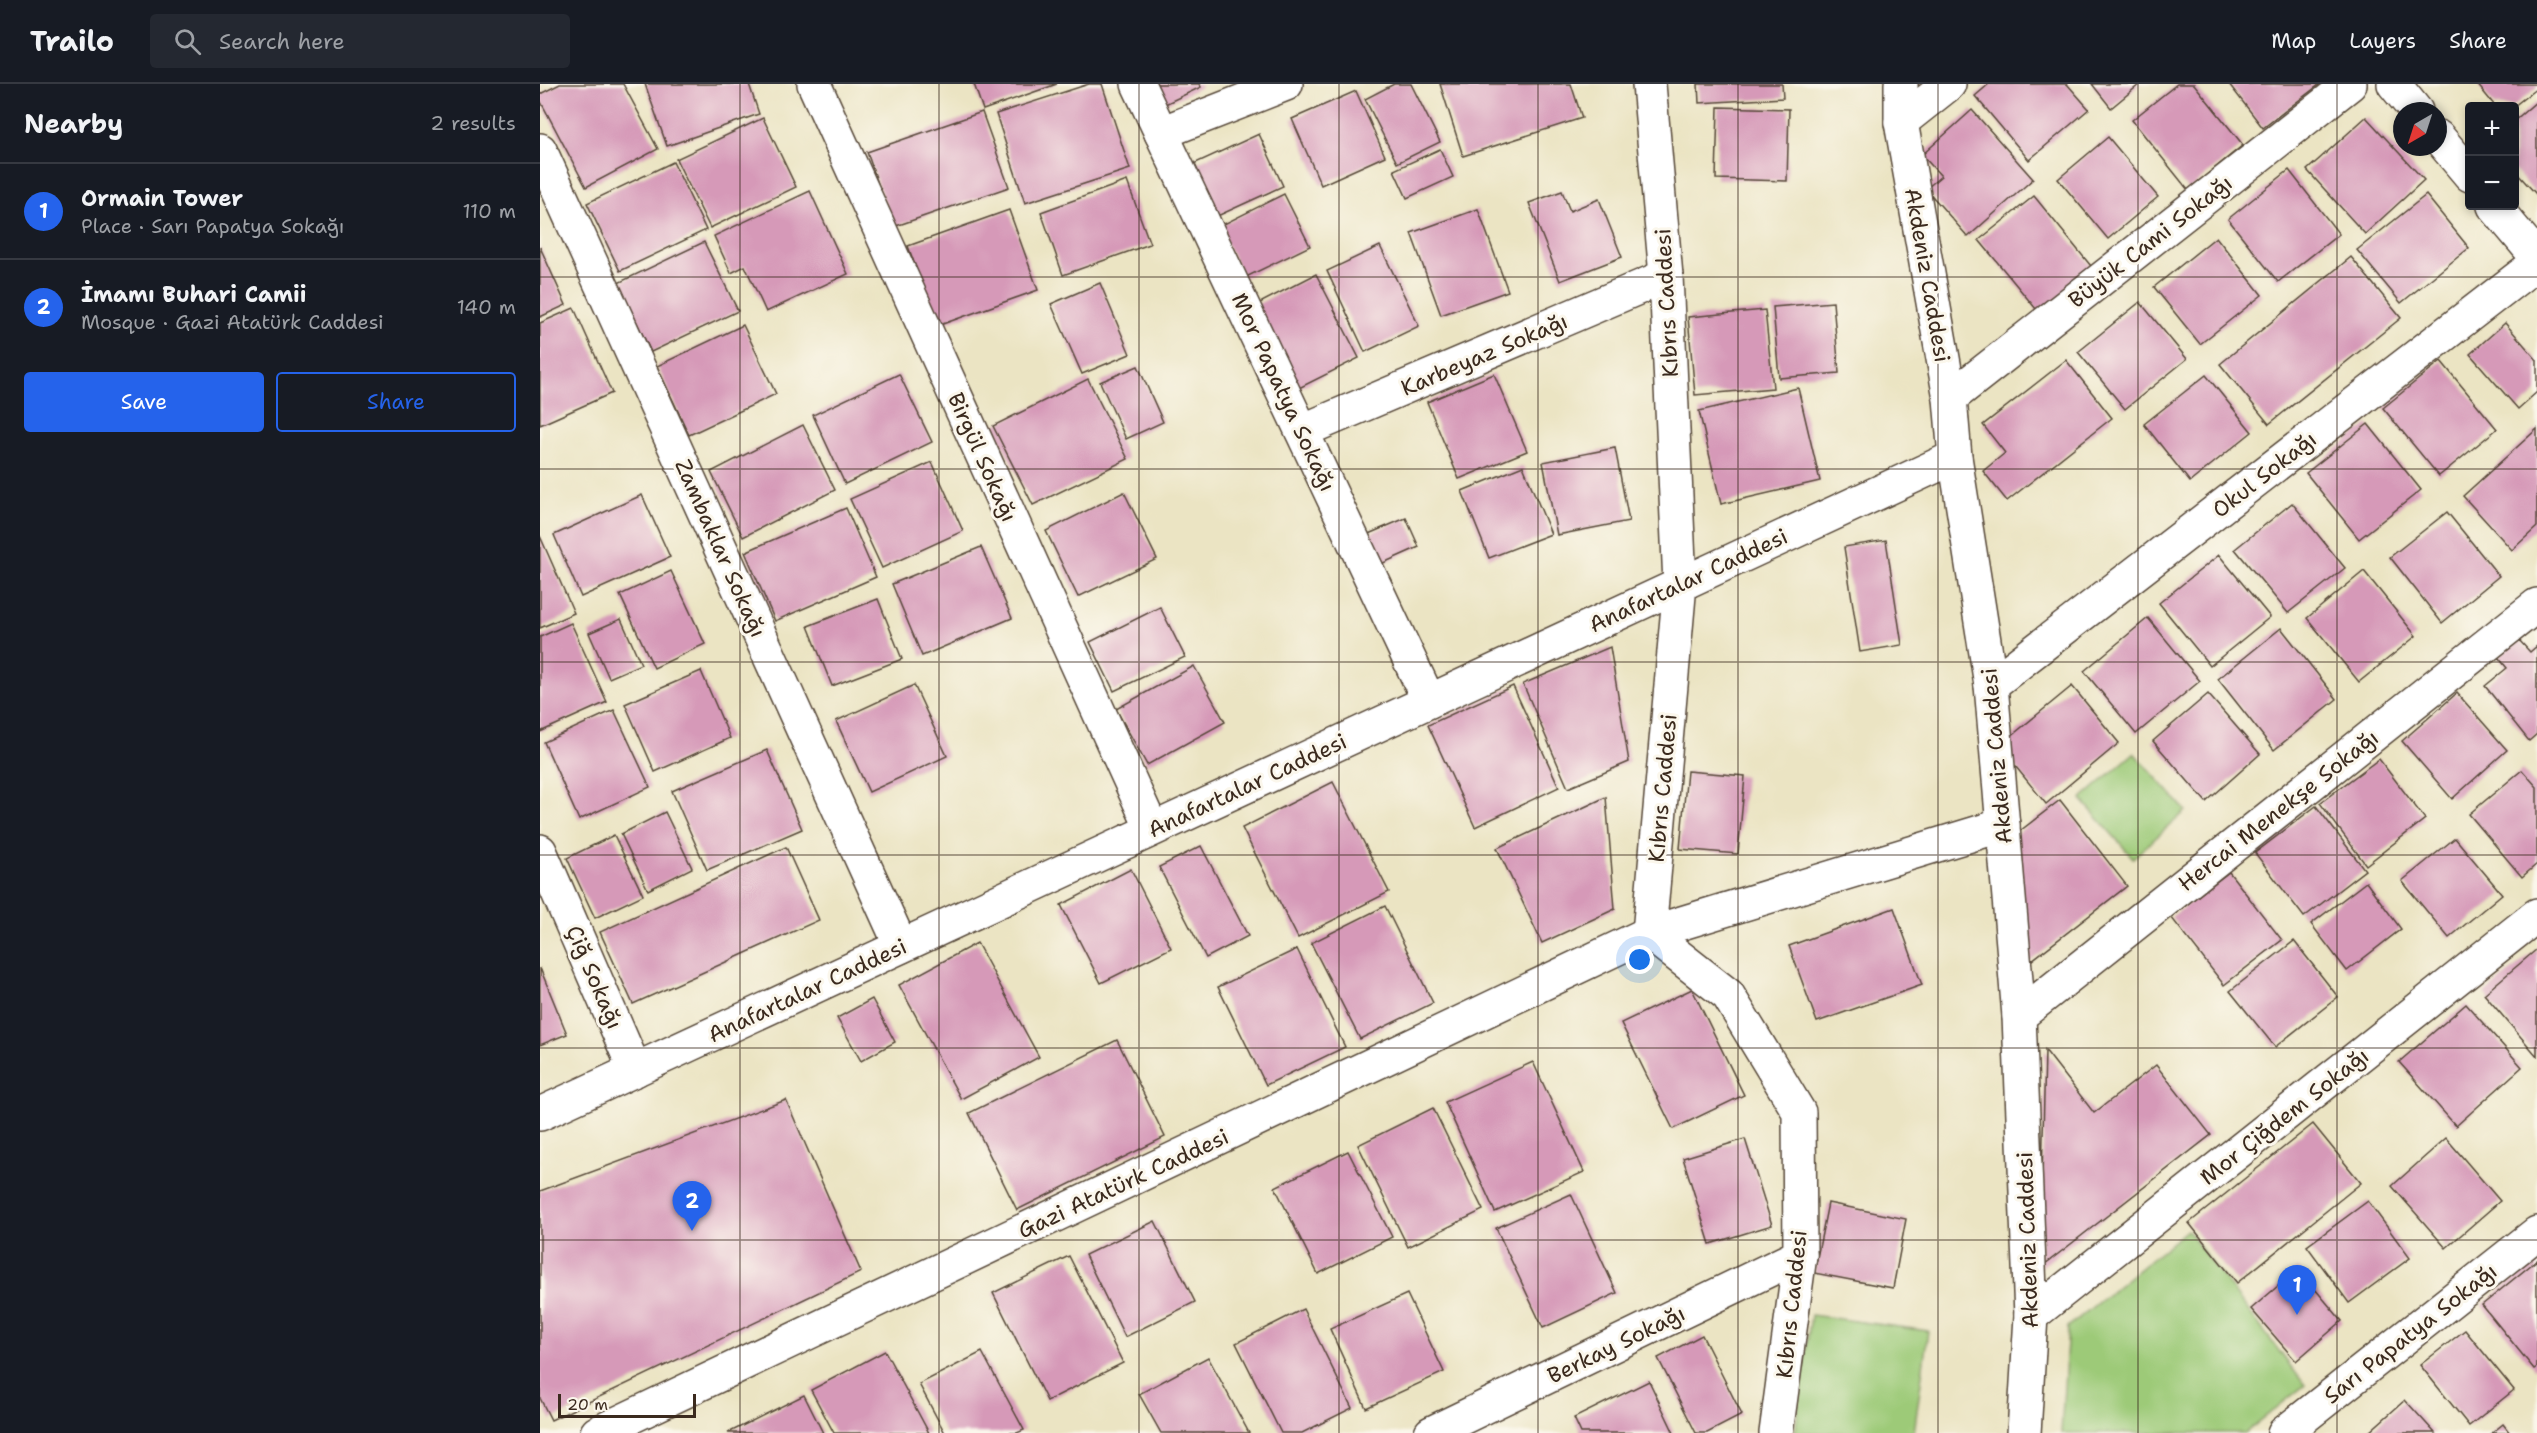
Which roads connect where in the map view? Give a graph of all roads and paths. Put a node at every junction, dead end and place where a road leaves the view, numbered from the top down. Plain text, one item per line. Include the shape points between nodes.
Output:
1 (814, 84) edge
2 (1138, 84) edge
3 (1286, 84) edge
4 (1649, 84) edge
5 (1901, 84) edge
6 (1949, 84) edge
7 (2350, 84) edge
8 (2394, 84) edge
9 (2409, 102) edge
10 (1902, 122) junction
11 (1161, 133) junction
12 (2447, 148) edge
13 (540, 150) edge
14 (2465, 170) edge
15 (2497, 210) edge
16 (2537, 257) edge
17 (2537, 263) edge
18 (1666, 276) junction
19 (1950, 398) junction
20 (1302, 431) junction
21 (1955, 457) junction
22 (1680, 584) junction
23 (2537, 605) edge
24 (1991, 685) junction
25 (1429, 701) junction
26 (2003, 825) junction
27 (1152, 830) junction
28 (540, 851) edge
29 (2537, 915) edge
30 (1649, 933) junction
31 (901, 946) junction
32 (2019, 1016) junction
33 (635, 1070) junction
34 (540, 1114) edge
35 (2537, 1233) edge
36 (1800, 1255) junction
37 (2031, 1316) junction
38 (597, 1433) edge
39 (1431, 1433) edge
40 (1776, 1433) edge
41 (2024, 1433) edge
42 (2283, 1433) edge

1 - 27 street, Birgül Sokağı
2 - 11 street, Mor Papatya Sokağı
3 - 11 street
4 - 18 street, Kıbrıs Caddesi
5 - 10 street, Akdeniz Caddesi
6 - 10 street
7 - 19 street, Büyük Cami Sokağı
8 - 9 street
10 - 19 street, Akdeniz Caddesi
11 - 20 street, Mor Papatya Sokağı
12 - 14 street
13 - 31 street, Zambaklar Sokağı
15 - 16 street
17 - 24 street, Okul Sokağı
18 - 20 street, Karbeyaz Sokağı
18 - 22 street, Kıbrıs Caddesi
19 - 21 street, Akdeniz Caddesi
20 - 25 street, Mor Papatya Sokağı
21 - 22 street, Anafartalar Caddesi
21 - 24 street, Akdeniz Caddesi
22 - 25 street, Anafartalar Caddesi
22 - 30 street, Kıbrıs Caddesi
23 - 32 street, Hercai Menekşe Sokağı
24 - 26 street, Akdeniz Caddesi
25 - 27 street, Anafartalar Caddesi
26 - 30 street, Gazi Atatürk Caddesi
26 - 32 street, Akdeniz Caddesi
27 - 31 street, Anafartalar Caddesi
28 - 33 street, Çiğ Sokağı
29 - 37 street, Mor Çiğdem Sokağı
30 - 36 street, Kıbrıs Caddesi via 1728,995 1798,1112
30 - 38 street, Gazi Atatürk Caddesi
31 - 33 street, Anafartalar Caddesi
32 - 37 street, Akdeniz Caddesi
33 - 34 street, Anafartalar Caddesi
35 - 42 street, Sarı Papatya Sokağı
36 - 39 street, Berkay Sokağı
36 - 40 street, Kıbrıs Caddesi
37 - 41 street, Akdeniz Caddesi

